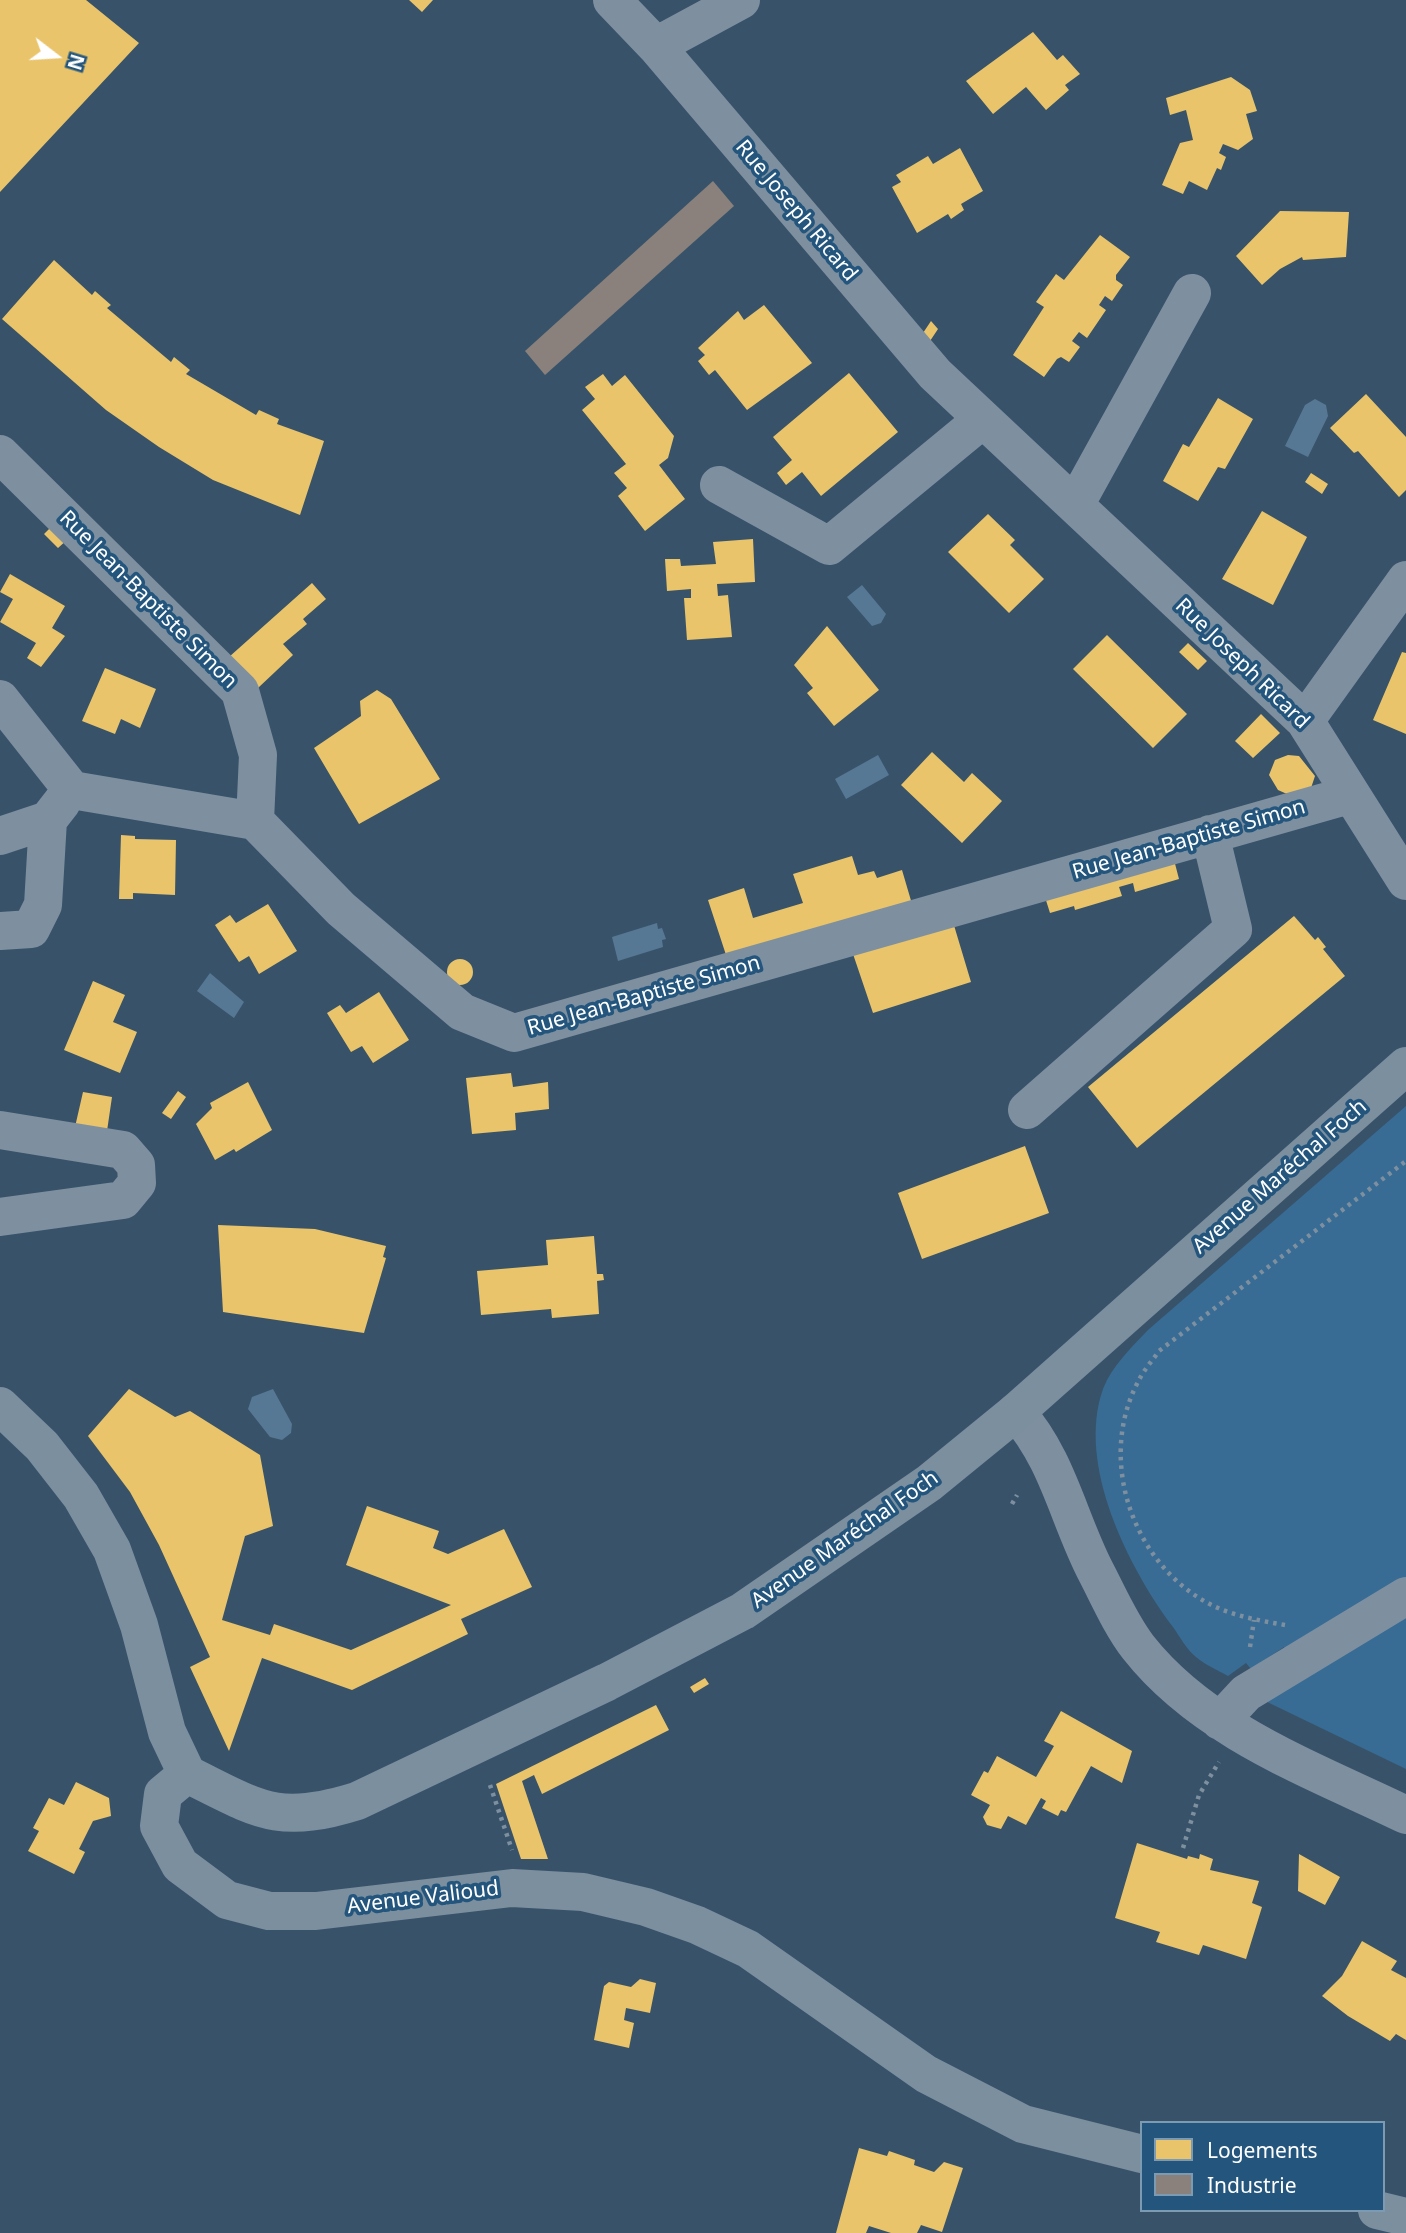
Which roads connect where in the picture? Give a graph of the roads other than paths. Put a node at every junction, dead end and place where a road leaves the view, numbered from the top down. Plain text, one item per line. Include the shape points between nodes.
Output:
1 (612, 0) edge
2 (741, 0) edge
3 (656, 46) junction
4 (1192, 293) dead end
5 (983, 419) junction
6 (0, 454) edge
7 (719, 485) dead end
8 (1074, 505) junction
9 (1406, 580) edge
10 (0, 699) edge
11 (1305, 721) junction
12 (72, 790) junction
13 (1349, 795) junction
14 (48, 820) junction
15 (255, 821) junction
16 (1210, 834) junction
17 (0, 836) edge
18 (1406, 881) edge
19 (0, 931) edge
20 (1406, 1066) edge
21 (1027, 1110) dead end
22 (0, 1130) edge
23 (0, 1217) edge
24 (0, 1406) edge
25 (1016, 1412) junction
26 (1406, 1596) edge
27 (1221, 1739) junction
28 (187, 1774) junction
29 (1406, 1815) edge
30 (1140, 2153) edge
31 (1385, 2212) edge
32 (1406, 2217) edge

1 - 3 street, Rue Joseph Ricard
2 - 3 street
3 - 5 street, Rue Joseph Ricard via 935,374
4 - 8 street
5 - 7 street via 829,546
5 - 8 street, Rue Joseph Ricard
6 - 15 street, Rue Jean-Baptiste Simon via 240,691 258,755
8 - 11 street, Rue Joseph Ricard
9 - 11 street
10 - 12 street
11 - 13 street, Rue Joseph Ricard
12 - 14 street
12 - 15 street
13 - 16 street, Rue Jean-Baptiste Simon
13 - 18 street, Rue Joseph Ricard
14 - 17 street
14 - 19 street via 43,905 31,929
15 - 16 street, Rue Jean-Baptiste Simon via 341,909 462,1012 514,1033
16 - 21 street via 1233,929
20 - 25 main road, Avenue Maréchal Foch
22 - 23 street via 123,1150 136,1165 137,1183 123,1200
24 - 28 main road via 42,1446 81,1496 111,1549 139,1625 167,1732
25 - 27 street via 1045,1450 1094,1568 1137,1645
25 - 28 main road, Avenue Maréchal Foch via 929,1483 743,1611 607,1682 357,1801 318,1813 289,1815 243,1801
26 - 27 street via 1246,1693
27 - 29 street
28 - 30 main road, Avenue Valioud via 163,1794 159,1826 180,1864 227,1899 269,1911 316,1911 512,1888 583,1892 646,1907 697,1924 748,1949 926,2074 1023,2124
31 - 32 main road

